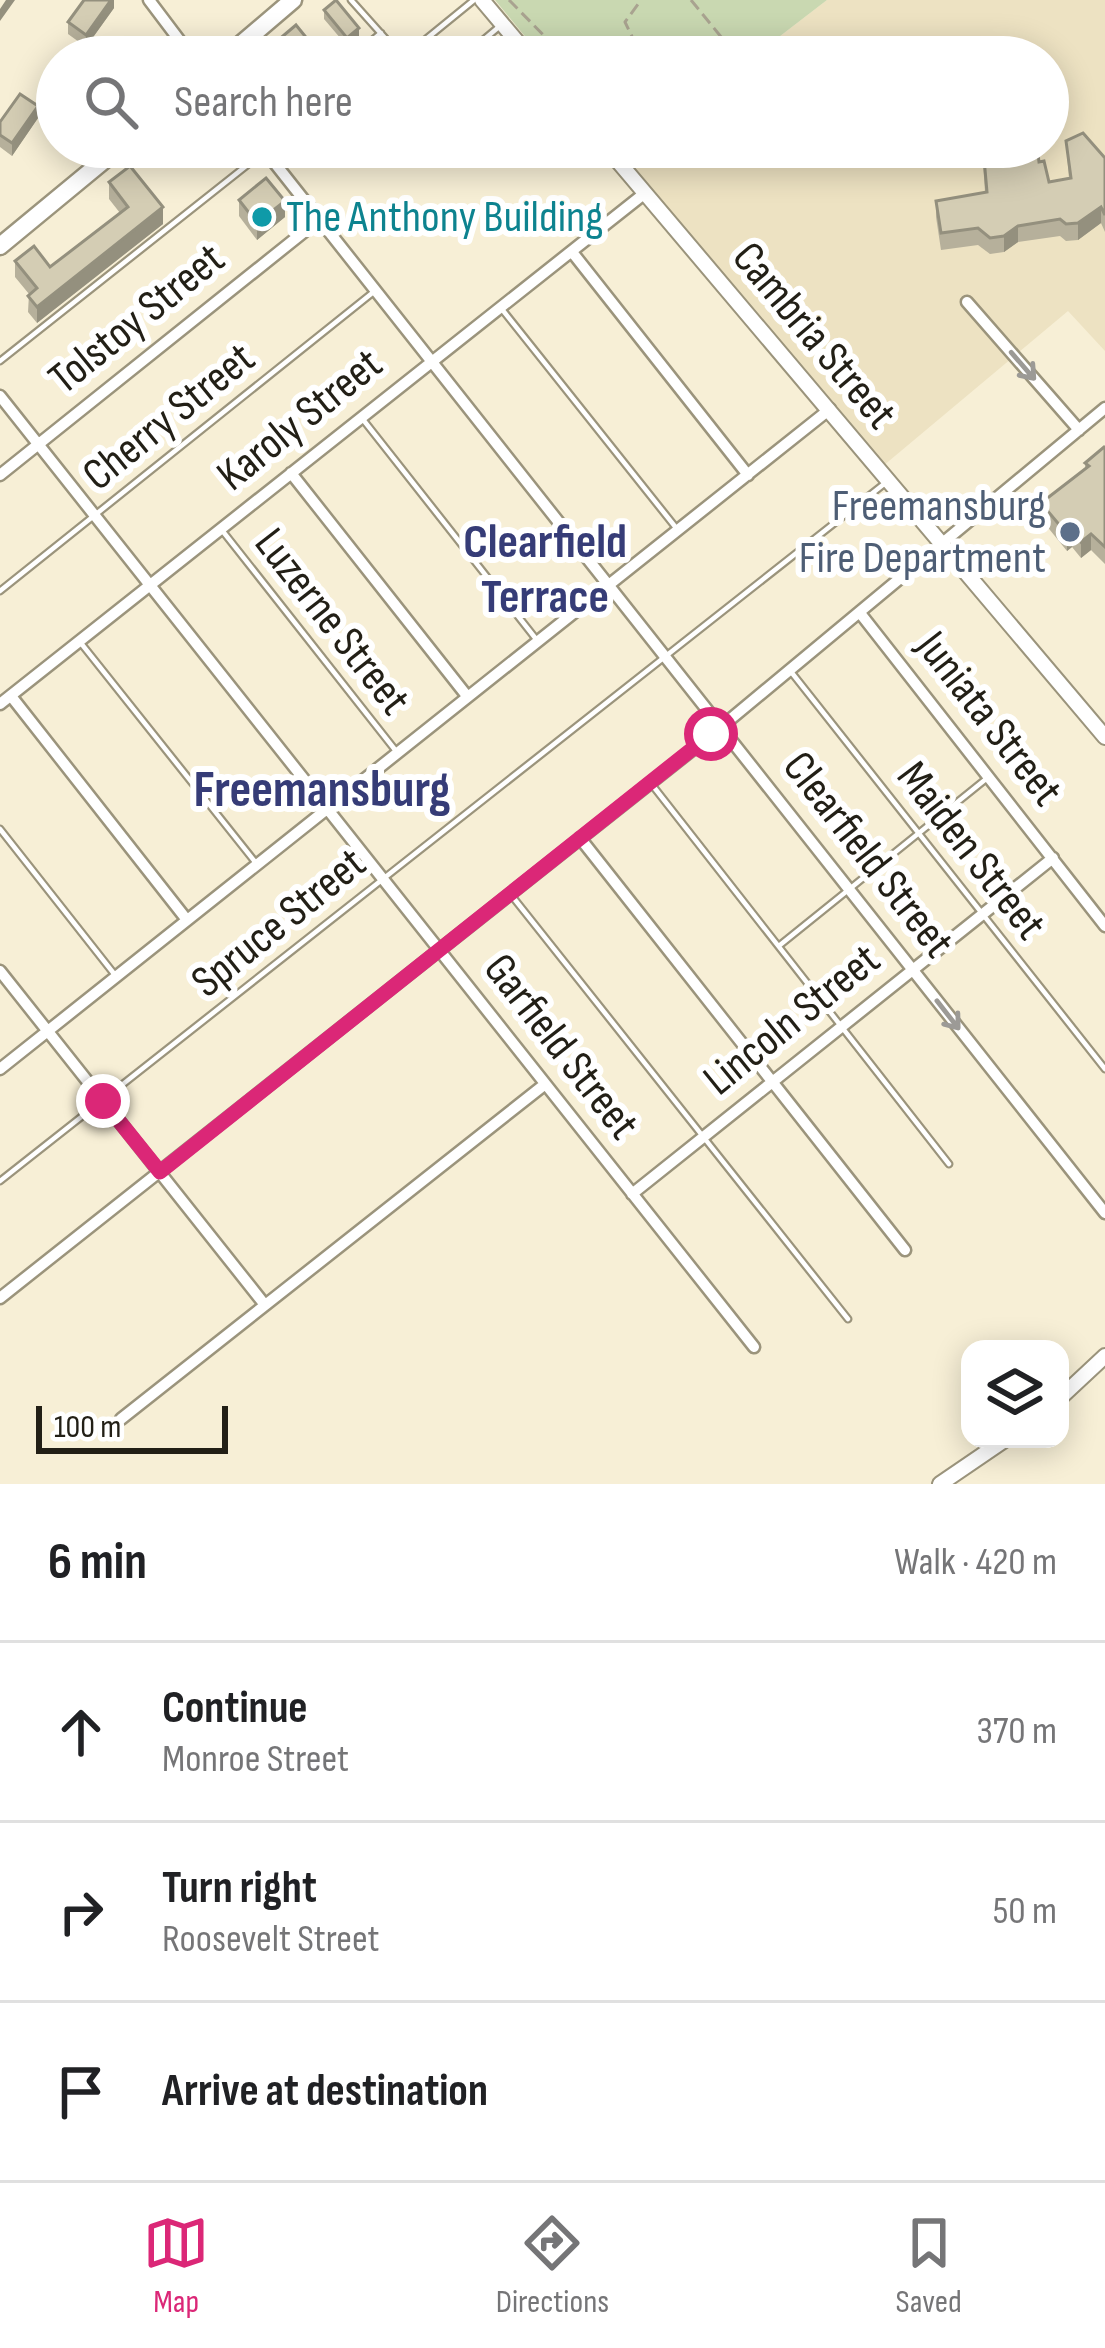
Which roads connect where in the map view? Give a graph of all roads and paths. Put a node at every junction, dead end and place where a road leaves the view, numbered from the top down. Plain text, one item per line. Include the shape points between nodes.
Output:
1 (149, 0) edge
2 (293, 0) edge
3 (351, 0) edge
4 (478, 0) edge
5 (508, 0) edge
6 (641, 0) edge
7 (691, 0) edge
8 (503, 24) junction
9 (381, 33) junction
10 (176, 36) edge
11 (251, 36) edge
12 (377, 36) edge
13 (384, 36) edge
14 (431, 36) edge
15 (489, 36) edge
16 (513, 36) edge
17 (544, 36) edge
18 (632, 36) edge
19 (720, 36) edge
20 (95, 168) edge
21 (239, 168) edge
22 (278, 168) edge
23 (624, 168) edge
24 (645, 193) junction
25 (320, 219) junction
26 (0, 246) edge
27 (572, 252) junction
28 (376, 290) junction
29 (967, 302) dead end
30 (501, 308) junction
31 (0, 361) edge
32 (432, 362) junction
33 (0, 396) edge
34 (1105, 408) edge
35 (830, 409) junction
36 (361, 417) junction
37 (1079, 430) junction
38 (39, 445) junction
39 (291, 473) junction
40 (0, 475) edge
41 (748, 475) junction
42 (889, 480) junction
43 (95, 515) junction
44 (221, 530) junction
45 (678, 531) junction
46 (942, 545) junction
47 (608, 585) junction
48 (151, 586) junction
49 (0, 591) edge
50 (860, 613) junction
51 (538, 640) junction
52 (80, 642) junction
53 (664, 656) junction
54 (789, 670) junction
55 (467, 696) junction
56 (5, 700) edge
57 (721, 727) junction
58 (1105, 737) edge
59 (397, 752) junction
60 (989, 776) junction
61 (650, 782) junction
62 (328, 808) junction
63 (0, 829) edge
64 (920, 833) junction
65 (580, 838) junction
66 (1053, 858) junction
67 (257, 864) junction
68 (383, 878) junction
69 (850, 890) junction
70 (510, 893) junction
71 (983, 914) junction
72 (187, 920) junction
73 (1105, 926) edge
74 (780, 945) junction
75 (439, 949) junction
76 (913, 970) junction
77 (0, 971) edge
78 (117, 977) junction
79 (842, 1025) junction
80 (47, 1031) junction
81 (0, 1069) edge
82 (1105, 1069) edge
83 (774, 1080) junction
84 (544, 1085) junction
85 (103, 1101) junction
86 (702, 1138) junction
87 (949, 1164) dead end
88 (160, 1172) junction
89 (0, 1181) edge
90 (632, 1194) junction
91 (1105, 1214) edge
92 (905, 1250) dead end
93 (0, 1298) edge
94 (265, 1305) junction
95 (848, 1319) dead end
96 (754, 1347) dead end
97 (1105, 1355) edge
98 (1069, 1389) edge
99 (122, 1420) dead end
100 (993, 1448) edge
101 (940, 1484) edge

1 - 10 street
2 - 11 main road
3 - 9 lane
4 - 8 street
4 - 14 lane
5 - 17 path
6 - 18 path via 625,22
7 - 19 path
8 - 15 lane
8 - 16 street
9 - 12 lane
9 - 13 lane
20 - 26 main road
21 - 31 lane
22 - 25 street, Clearfield Street
23 - 24 street, Cambria Street
24 - 27 street, Karoly Street
24 - 35 street, Cambria Street
25 - 28 street, Clearfield Street
25 - 38 street, Tolstoy Street
27 - 30 street, Karoly Street
27 - 41 street
28 - 32 street, Clearfield Street
28 - 43 lane, Cherry Street
29 -> 37 street
30 - 32 street, Karoly Street
30 - 45 lane
32 - 36 street, Karoly Street
32 - 47 street, Clearfield Street
33 - 38 street, Garfield Street
34 - 37 street
35 - 41 street
35 - 42 street, Cambria Street
36 - 39 street, Karoly Street
36 - 51 lane
37 - 46 street
38 - 40 street, Tolstoy Street
38 - 43 street, Garfield Street
39 - 44 street, Karoly Street
39 - 55 street
41 - 45 street
42 - 46 street, Cambria Street
42 - 53 lane, Spruce Street
43 - 48 street, Garfield Street
43 - 49 lane, Cherry Street
44 - 48 street, Karoly Street
44 - 59 lane, Luzerne Street
45 - 47 street
46 - 50 street
46 - 58 street, Cambria Street
47 - 51 street
47 - 53 street, Clearfield Street
48 - 52 street, Karoly Street
48 - 62 street, Garfield Street
50 - 54 street
50 - 60 street, Juniata Street
51 - 55 street
52 - 56 street, Karoly Street
52 - 67 lane
53 - 57 street, Clearfield Street
53 - 68 lane, Spruce Street
54 - 57 street
54 - 64 lane, Maiden Street
55 - 59 street
56 - 72 street
57 - 61 street
57 - 69 street, Clearfield Street
59 - 62 street
60 - 64 lane
60 - 66 street, Juniata Street
61 - 65 street
61 - 74 lane
62 - 67 street
62 - 68 street, Garfield Street
63 - 78 lane
64 - 69 lane
64 - 71 lane, Maiden Street
65 - 70 street
65 - 83 street
66 - 71 street, Lincoln Street
66 - 73 street, Juniata Street
67 - 72 street
68 - 75 street, Garfield Street
68 - 85 lane, Spruce Street
69 - 74 lane
69 - 76 street, Clearfield Street
70 - 75 street
70 - 86 lane
71 - 76 street, Lincoln Street
71 - 82 lane, Maiden Street
72 - 78 street
74 - 79 lane
75 - 84 street, Garfield Street
75 - 88 street
76 - 79 street, Lincoln Street
76 -> 91 street, Clearfield Street
77 - 80 street
78 - 80 street
79 - 83 street, Lincoln Street
79 - 87 lane
80 - 81 street
80 - 85 street
83 - 86 street, Lincoln Street
83 - 92 street
84 - 90 street, Garfield Street
84 - 94 street
85 - 88 street
85 - 89 lane, Spruce Street
86 - 90 street, Lincoln Street
86 - 95 lane
88 - 93 street
88 - 94 street
90 - 96 street, Garfield Street
94 - 99 street
97 - 98 street
100 - 101 street

